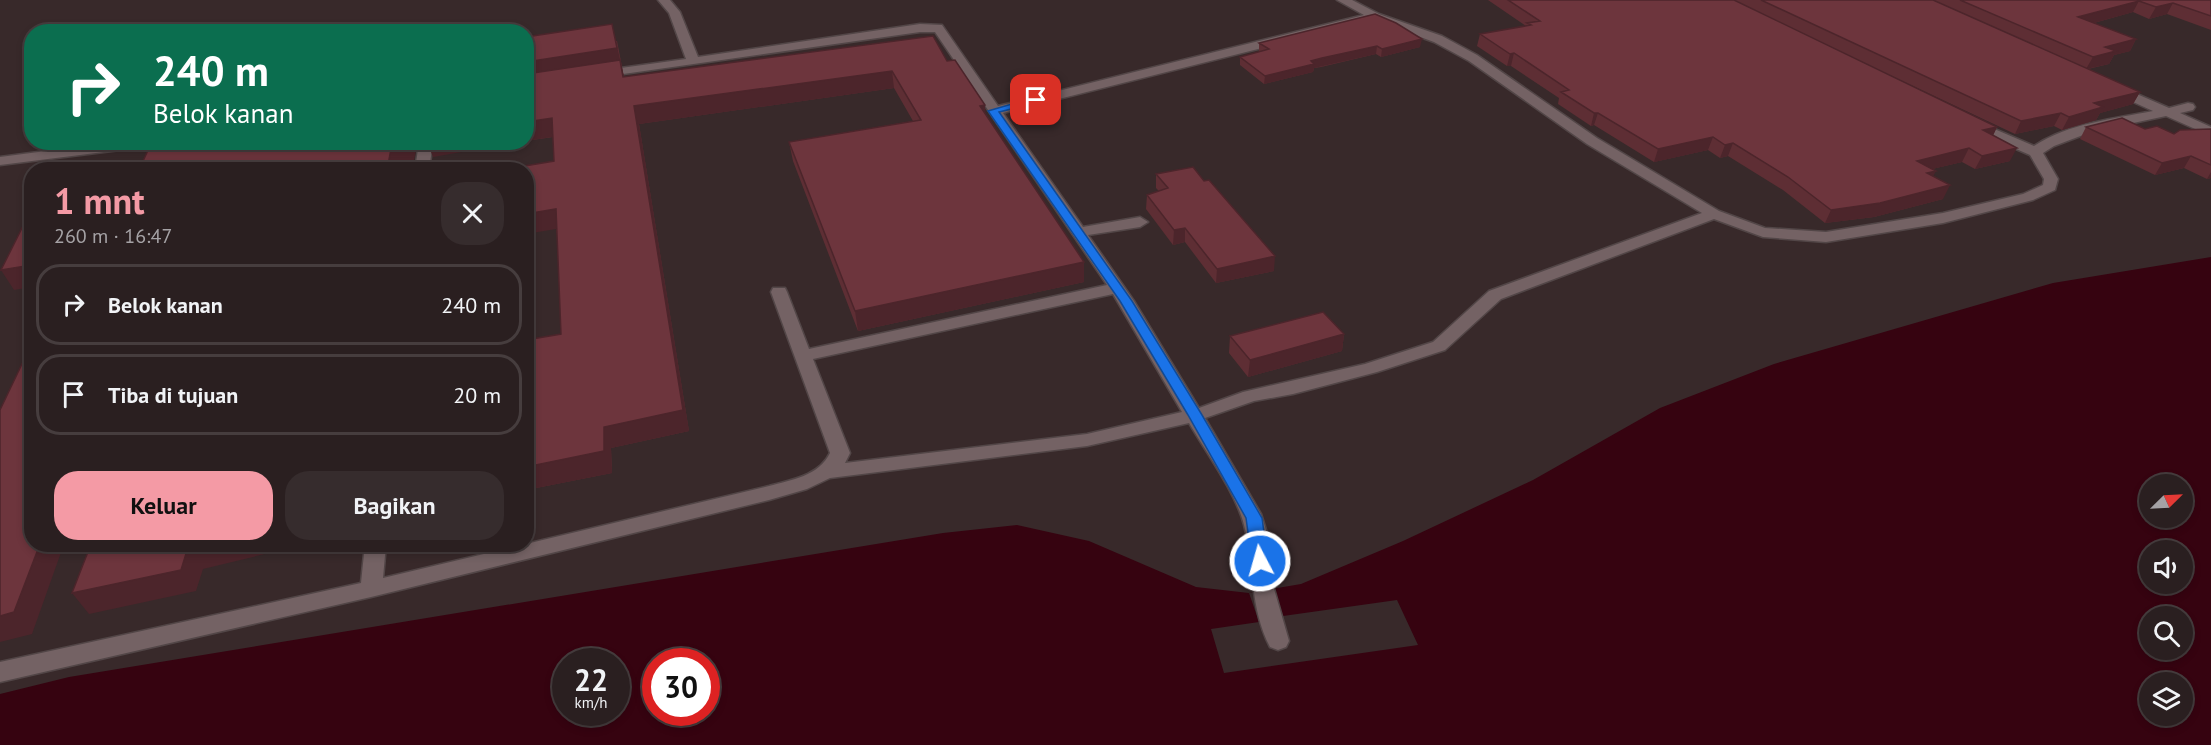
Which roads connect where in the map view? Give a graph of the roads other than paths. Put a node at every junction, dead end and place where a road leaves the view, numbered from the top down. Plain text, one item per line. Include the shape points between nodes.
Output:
1 (664, 0) edge
2 (1343, 0) edge
3 (1375, 16) junction
4 (693, 60) junction
5 (582, 78) edge
6 (2105, 84) edge
7 (2188, 107) dead end
8 (993, 111) junction
9 (2169, 113) junction
10 (1958, 117) edge
11 (2211, 132) edge
12 (88, 150) edge
13 (2035, 152) junction
14 (0, 161) edge
15 (1714, 214) junction
16 (1140, 222) dead end
17 (1078, 232) junction
18 (1117, 288) junction
19 (779, 292) dead end
20 (803, 356) junction
21 (1195, 415) junction
22 (827, 472) junction
23 (534, 550) edge
24 (375, 552) edge
25 (524, 552) edge
26 (370, 589) junction
27 (1278, 641) dead end
28 (0, 672) edge

1 - 4 street via 674,12
2 - 3 street
3 - 8 street
3 - 15 street via 1438,39 1473,58 1592,141
4 - 5 street
4 - 8 street via 933,27 938,28
6 - 9 street
7 - 9 street
8 - 17 street
9 - 11 street
9 - 13 street via 2062,137
10 - 13 street
12 - 14 street
13 - 15 street via 2051,179 2050,187 2028,197 1943,218 1826,237 1763,232
15 - 21 street via 1495,295 1439,346 1371,368 1250,396
16 - 17 street
17 - 18 street
18 - 20 street
18 - 21 street
19 - 20 street
20 - 22 street via 840,453
21 - 22 street via 1087,440
21 - 27 street via 1254,518 1262,584
22 - 23 street via 769,493
24 - 26 street
25 - 26 street
26 - 28 street

